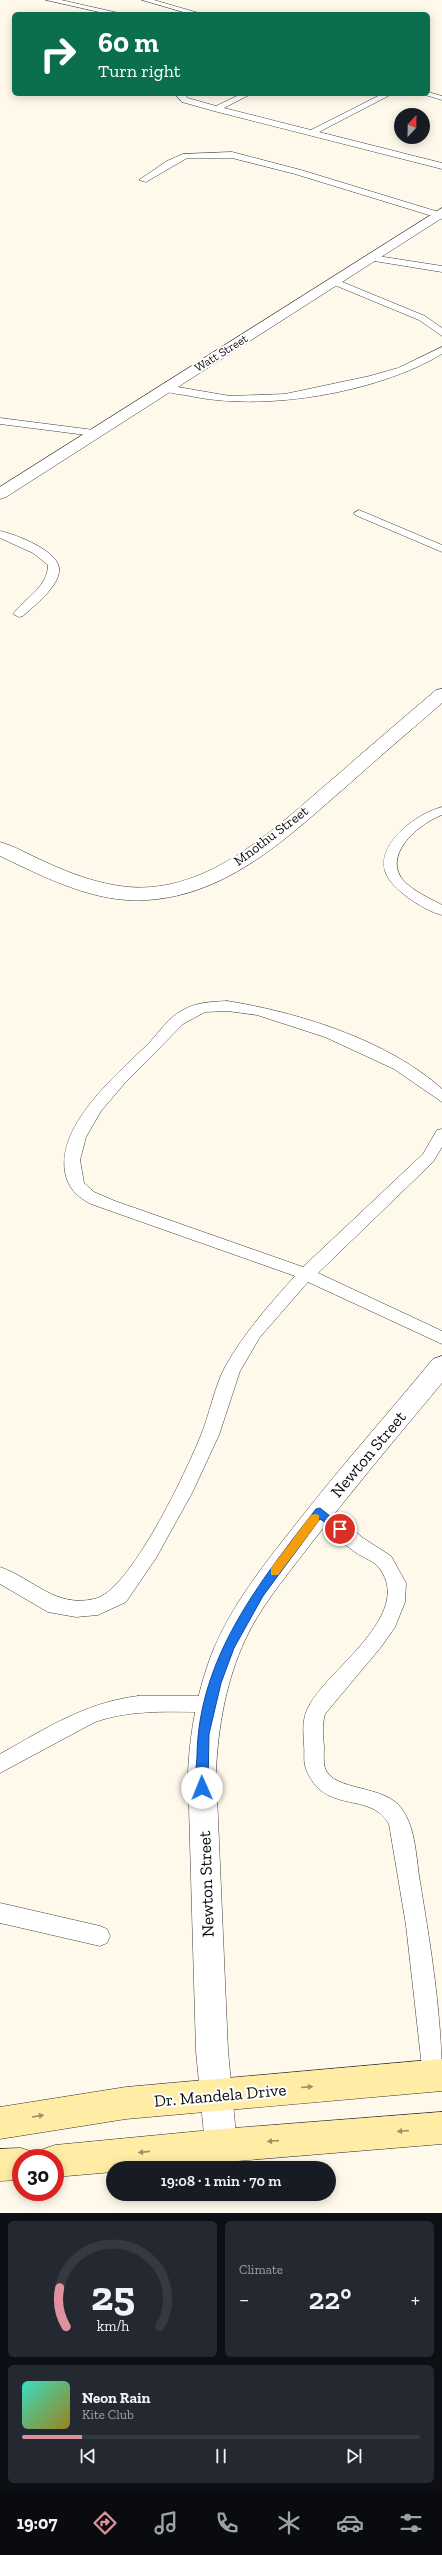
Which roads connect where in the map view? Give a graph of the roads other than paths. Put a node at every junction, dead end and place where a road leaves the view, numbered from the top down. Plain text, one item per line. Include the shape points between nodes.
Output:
1 (50, 0) edge
2 (146, 0) edge
3 (109, 12) edge
4 (191, 12) edge
5 (430, 95) edge
6 (181, 96) edge
7 (243, 96) edge
8 (384, 96) edge
9 (442, 98) edge
10 (217, 110) junction
11 (312, 133) junction
12 (442, 166) edge
13 (143, 180) dead end
14 (441, 214) edge
15 (371, 258) junction
16 (442, 269) edge
17 (335, 282) junction
18 (442, 333) edge
19 (442, 350) edge
20 (166, 388) junction
21 (0, 421) edge
22 (94, 433) junction
23 (0, 494) edge
24 (358, 513) dead end
25 (0, 534) edge
26 (442, 548) edge
27 (18, 614) dead end
28 (442, 694) edge
29 (442, 811) edge
30 (0, 848) edge
31 (442, 911) edge
32 (442, 1097) edge
33 (442, 1134) edge
34 (306, 1274) junction
35 (442, 1338) edge
36 (442, 1366) edge
37 (320, 1512) junction
38 (0, 1575) edge
39 (211, 1704) junction
40 (0, 1764) edge
41 (0, 1913) edge
42 (100, 1936) dead end
43 (438, 2076) edge
44 (217, 2094) junction
45 (0, 2123) edge
46 (442, 2128) edge
47 (221, 2145) junction
48 (64, 2161) edge
49 (12, 2164) edge
50 (0, 2165) edge

1 - 3 lane
2 - 4 lane
5 - 9 lane
6 - 10 lane via 185,100
7 - 10 lane
8 - 11 lane
10 - 11 lane
11 - 12 lane
13 - 14 lane via 186,156 232,155
14 - 15 street, Watt Street
15 - 16 lane
15 - 17 street, Watt Street
17 - 18 lane via 422,318
17 - 20 street, Watt Street
19 - 20 lane via 427,360 389,373 294,395 239,400
20 - 22 street, Watt Street
21 - 22 lane
22 - 23 street, Watt Street
24 - 26 lane
25 - 27 lane via 43,553 52,559 55,567 52,578 42,592
28 - 30 street, Mnothu Street via 281,833 233,866 189,885 145,894 86,885 41,868
29 - 31 lane via 421,819 407,831 397,845 390,870 398,882
32 - 34 lane via 436,1089 413,1073 346,1040 272,1014 222,1006 205,1007 183,1016 111,1088 84,1126 73,1152 73,1173 78,1186 86,1195
33 - 34 lane via 428,1158
34 - 35 lane
34 - 38 lane via 254,1333 232,1370 210,1435 183,1493 150,1553 119,1596 98,1607 76,1609 55,1606
36 - 37 street, Newton Street
37 - 39 street, Newton Street via 259,1592 229,1647
37 - 43 lane via 387,1563 396,1578 398,1598 391,1618 359,1661 317,1709 312,1722 315,1767 320,1779 329,1787 373,1798 396,1816 419,1935
39 - 40 lane via 138,1704 110,1708 88,1716
39 - 44 street, Newton Street via 203,1734 202,1772 212,2043
41 - 42 lane
44 -> 43 main road, Dr. Mandela Drive
45 -> 44 main road, Dr. Mandela Drive via 126,2103
44 - 47 street, Newton Street
46 -> 47 main road
47 -> 48 main road
49 - 50 main road

